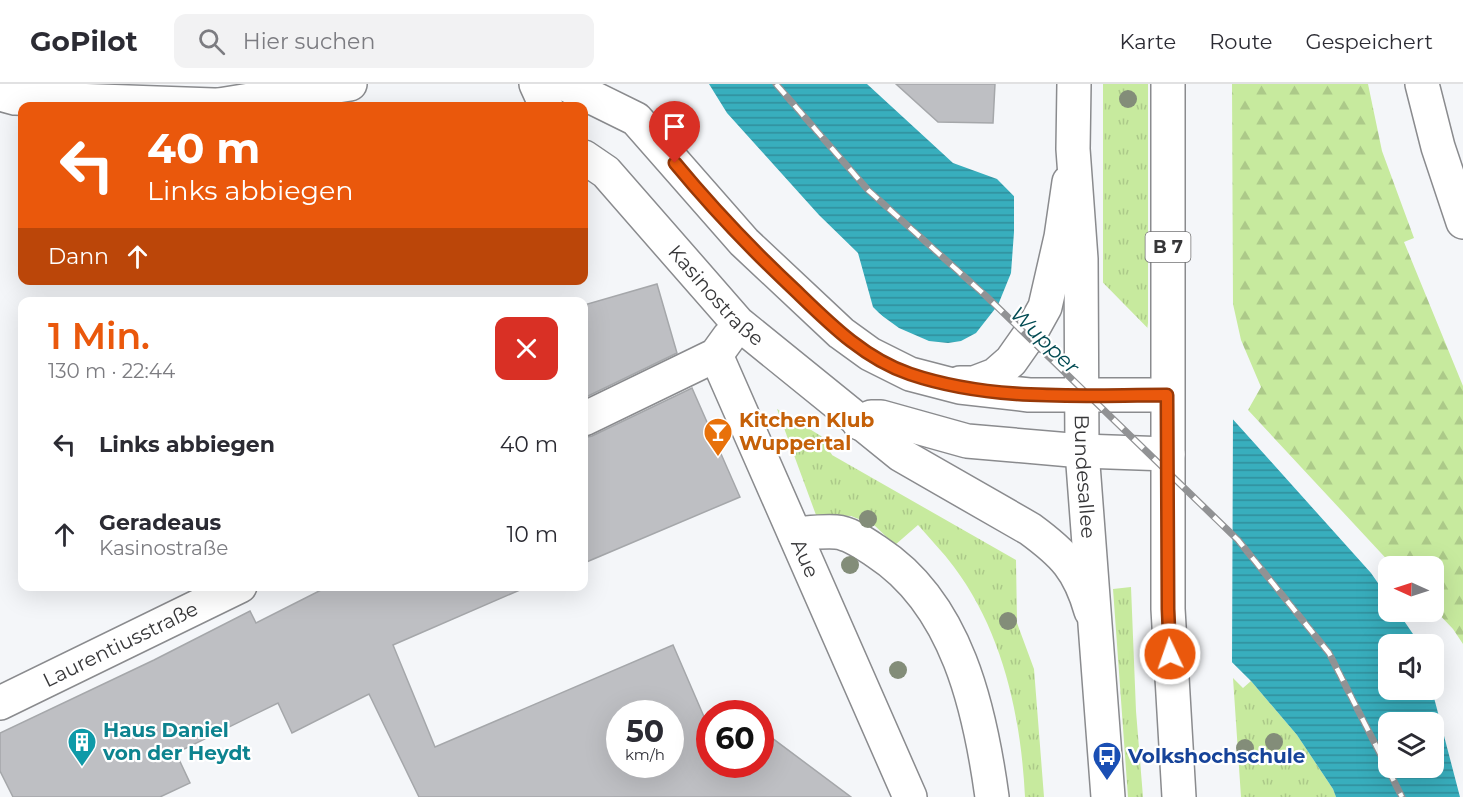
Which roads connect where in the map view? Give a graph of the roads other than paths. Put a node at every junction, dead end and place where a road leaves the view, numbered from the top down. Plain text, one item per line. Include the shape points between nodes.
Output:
1 (350, 84) edge
2 (536, 84) edge
3 (615, 84) edge
4 (1074, 84) edge
5 (1168, 84) edge
6 (1422, 84) edge
7 (566, 90) edge
8 (0, 94) edge
9 (123, 102) edge
10 (253, 102) edge
11 (544, 102) edge
12 (636, 119) junction
13 (595, 165) edge
14 (1463, 222) edge
15 (1071, 248) junction
16 (738, 323) junction
17 (716, 355) junction
18 (940, 382) junction
19 (1082, 395) junction
20 (1167, 395) junction
21 (588, 417) edge
22 (859, 423) junction
23 (1082, 451) junction
24 (1168, 454) junction
25 (795, 534) junction
26 (230, 591) edge
27 (1094, 624) junction
28 (0, 703) edge
29 (910, 797) edge
30 (992, 797) edge
31 (1108, 797) edge
32 (1179, 797) edge

1 - 10 street
2 - 11 street
3 - 12 street
4 - 15 street, Bundesallee
5 - 20 street, B 7
6 - 14 street
7 - 12 street
8 - 9 street via 15,98
12 - 18 street via 744,242 841,333 890,366
13 - 16 street, Kasinostraße
15 - 18 street via 1045,307 1011,361 995,375 974,383
15 - 19 street, Bundesallee
16 - 17 street
16 - 22 street, Kasinostraße
17 - 21 street
17 - 25 street, Aue
18 - 19 street via 1029,395
19 - 20 street
19 - 23 street, Bundesallee
20 - 24 street, B 7
22 - 23 street via 881,417 967,441
22 - 27 street, Kasinostraße via 901,455 1049,543 1075,571 1085,589
23 - 24 street
23 - 27 street, Bundesallee
24 - 32 street, B 7 via 1168,609
25 - 29 street, Aue
25 - 30 street via 837,532 861,541 913,582 932,605 957,654 973,704 985,746
26 - 28 street, Laurentiusstraße
27 - 31 street, Bundesallee

